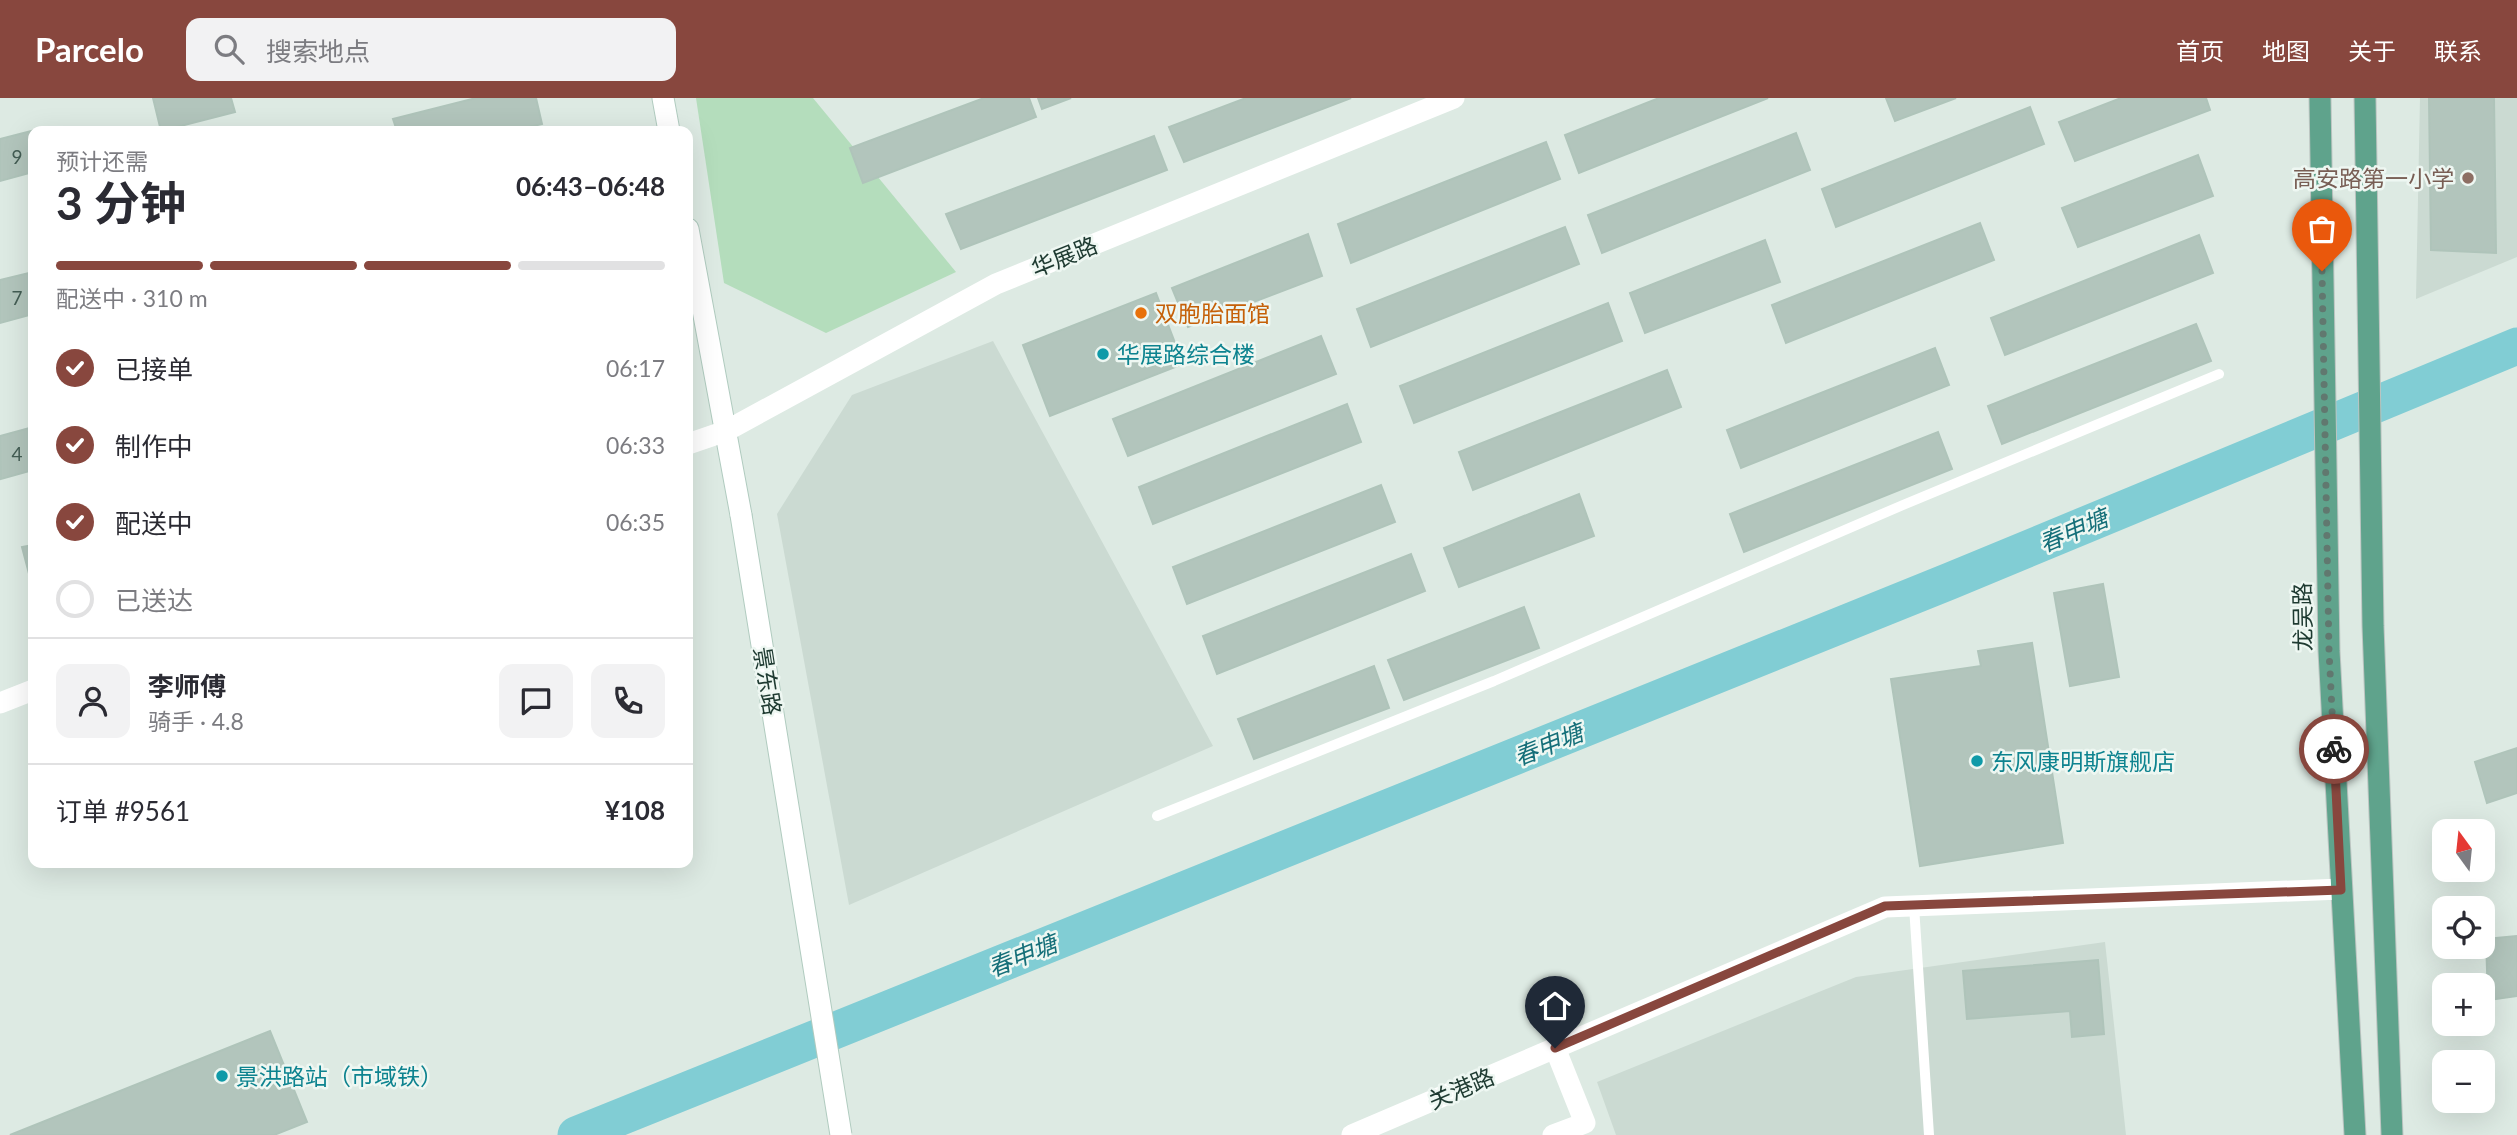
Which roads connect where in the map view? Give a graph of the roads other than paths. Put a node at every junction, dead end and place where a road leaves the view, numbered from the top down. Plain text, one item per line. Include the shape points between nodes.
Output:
1 (663, 98) edge
2 (2320, 98) edge
3 (2365, 98) edge
4 (1445, 100) edge
5 (668, 126) edge
6 (693, 256) edge
7 (2219, 374) dead end
8 (726, 431) junction
9 (693, 442) edge
10 (28, 692) edge
11 (0, 702) edge
12 (1157, 816) dead end
13 (2341, 890) junction
14 (1914, 905) junction
15 (1555, 1048) junction
16 (1588, 1129) edge
17 (841, 1135) edge
18 (1352, 1135) edge
19 (1553, 1135) edge
20 (1929, 1135) edge
21 (2355, 1135) edge
22 (2392, 1135) edge

1 - 5 street
2 - 13 main road, 龙吴路 via 2329,651
3 - 22 main road via 2372,626
4 - 8 street, 华展路 via 996,284
6 - 8 street, 景东路
7 - 12 lane via 1494,681
8 - 9 street, 华展路
8 - 17 street, 景东路, bridge
10 - 11 street
13 - 14 street, 关港路
13 - 21 main road, 龙吴路
14 - 15 street, 关港路 via 1885,906
14 - 20 lane
15 - 16 street
15 - 18 street, 关港路
16 - 19 street

